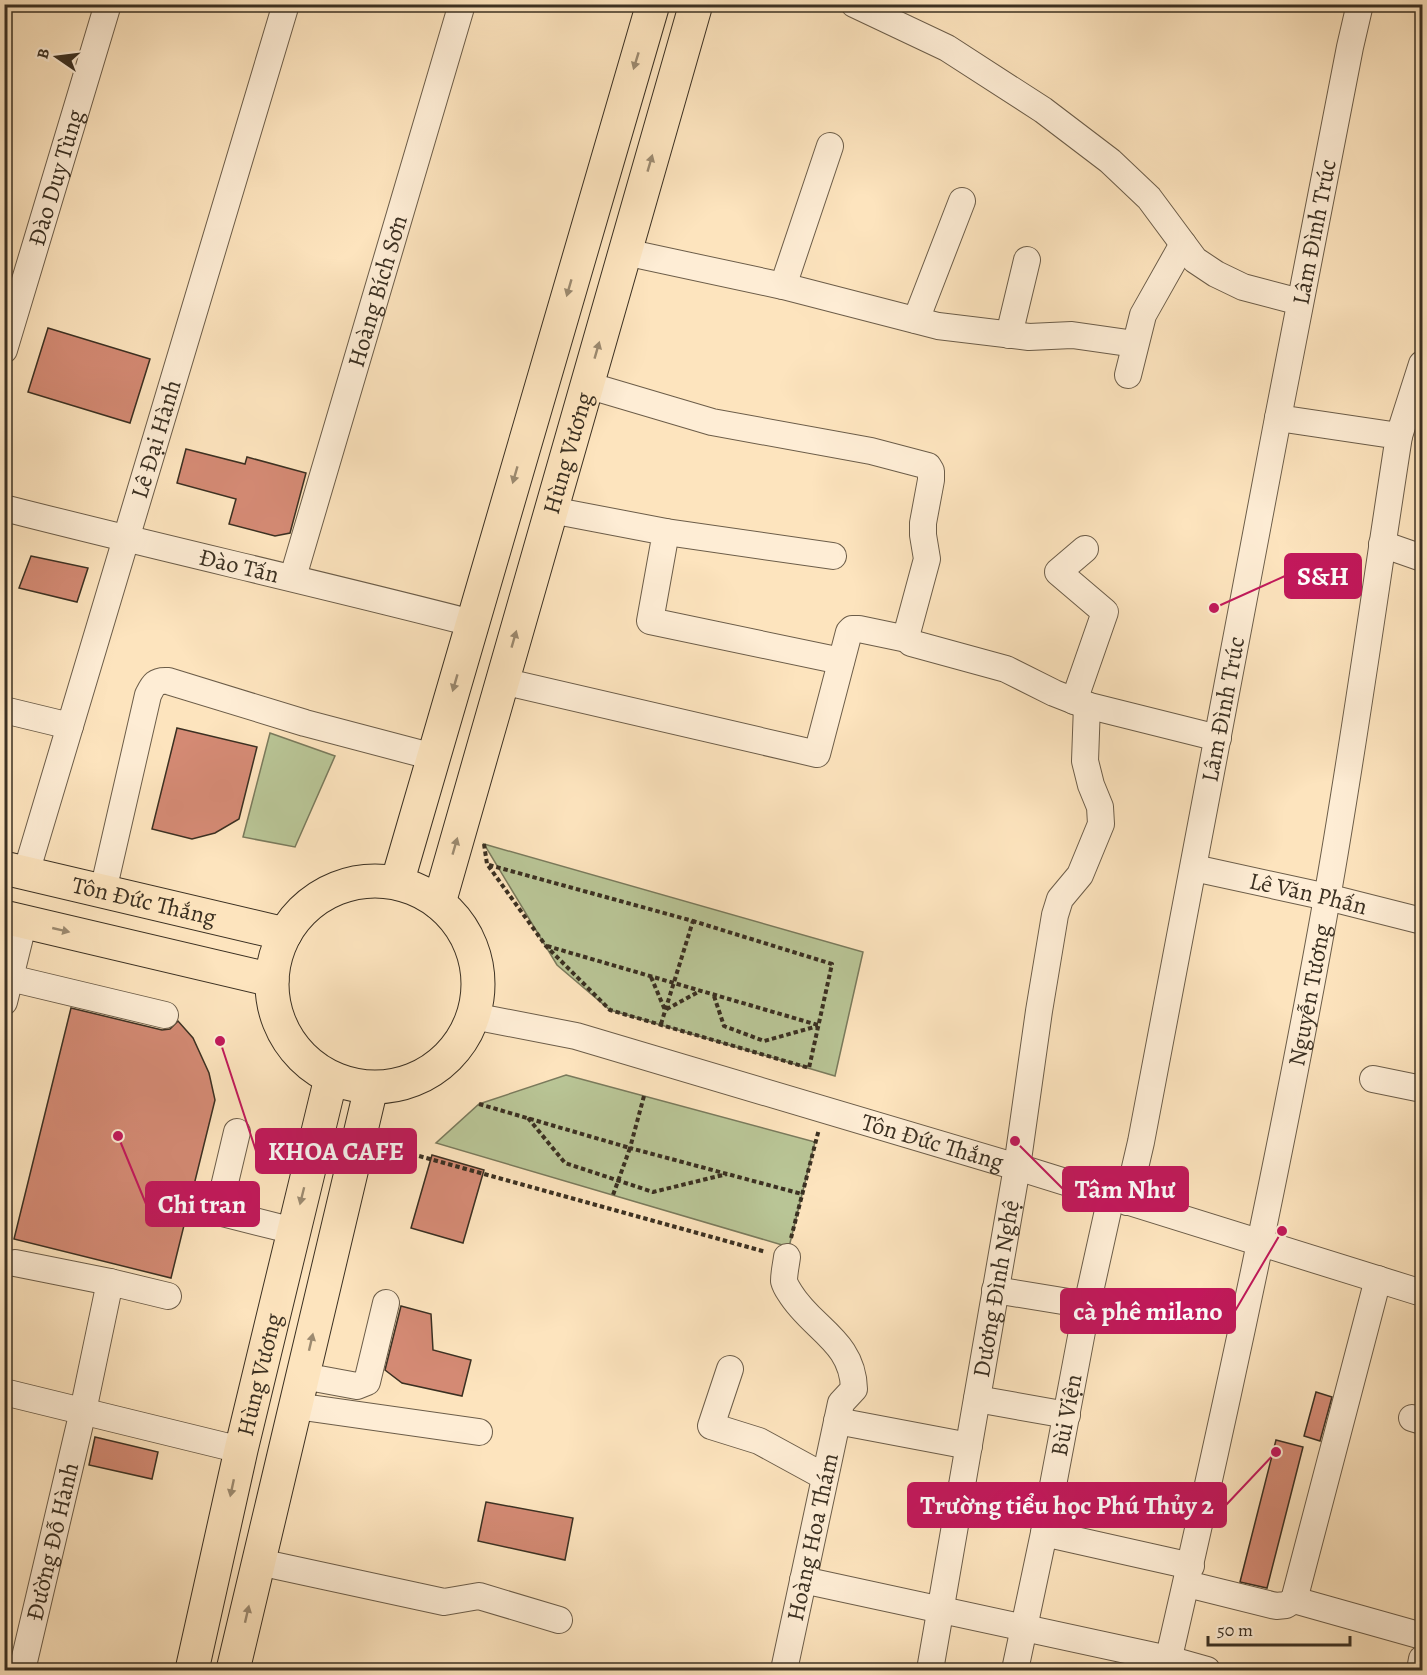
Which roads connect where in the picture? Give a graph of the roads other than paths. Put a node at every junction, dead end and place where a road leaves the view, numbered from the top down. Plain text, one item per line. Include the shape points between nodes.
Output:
1 (108, 4) edge
2 (286, 4) edge
3 (462, 4) edge
4 (652, 4) edge
5 (696, 4) edge
6 (854, 4) edge
7 (1360, 4) edge
8 (830, 146) dead end
9 (962, 201) dead end
10 (583, 241) junction
11 (1183, 244) junction
12 (625, 252) junction
13 (1027, 260) dead end
14 (783, 286) junction
15 (1300, 302) junction
16 (916, 320) junction
17 (1009, 335) junction
18 (1135, 344) junction
19 (4, 350) edge
20 (1422, 364) edge
21 (1128, 375) dead end
22 (587, 385) junction
23 (1415, 410) edge
24 (1278, 418) junction
25 (1400, 436) junction
26 (4, 508) edge
27 (551, 510) junction
28 (666, 532) junction
29 (126, 539) junction
30 (1382, 544) junction
31 (1085, 549) dead end
32 (833, 556) dead end
33 (1422, 558) edge
34 (293, 577) junction
35 (472, 623) junction
36 (907, 639) junction
37 (841, 661) junction
38 (502, 681) junction
39 (1081, 703) junction
40 (4, 710) edge
41 (70, 726) junction
42 (1218, 738) junction
43 (434, 757) junction
44 (1194, 868) junction
45 (15, 871) edge
46 (397, 883) junction
47 (103, 891) junction
48 (1327, 897) junction
49 (439, 903) junction
50 (14, 919) edge
51 (1422, 921) edge
52 (285, 934) junction
53 (272, 980) junction
54 (7, 990) edge
55 (165, 1016) dead end
56 (473, 1016) junction
57 (331, 1078) junction
58 (1373, 1079) dead end
59 (371, 1088) junction
60 (1422, 1089) edge
61 (237, 1132) dead end
62 (1017, 1167) junction
63 (1119, 1199) junction
64 (294, 1231) junction
65 (1261, 1243) junction
66 (787, 1257) road end
67 (15, 1263) dead end
68 (1378, 1279) junction
69 (110, 1282) junction
70 (995, 1290) junction
71 (1422, 1293) edge
72 (168, 1296) dead end
73 (386, 1303) dead end
74 (1088, 1305) junction
75 (730, 1369) dead end
76 (300, 1391) junction
77 (4, 1392) edge
78 (977, 1399) junction
79 (83, 1411) junction
80 (839, 1412) junction
81 (1067, 1415) junction
82 (479, 1432) dead end
83 (969, 1446) junction
84 (241, 1450) junction
85 (825, 1477) junction
86 (1044, 1533) junction
87 (259, 1562) junction
88 (1189, 1575) junction
89 (803, 1581) junction
90 (1294, 1600) junction
91 (941, 1609) junction
92 (559, 1620) dead end
93 (1024, 1628) junction
94 (1422, 1636) edge
95 (1422, 1659) edge
96 (1167, 1665) edge
97 (22, 1671) edge
98 (192, 1671) edge
99 (233, 1671) edge
100 (784, 1671) edge
101 (930, 1671) edge
102 (1015, 1671) edge
103 (1207, 1671) edge
104 (1420, 1671) edge

1 - 19 street, Đào Duy Tùng
2 - 29 street, Lê Đại Hành
3 - 34 street, Hoàng Bích Sơn
4 -> 10 main road, Hùng Vương
12 -> 5 main road, Hùng Vương
6 - 11 street via 947,48 1043,110 1110,161 1149,198
7 - 15 street, Lâm Đình Trúc
8 - 14 street
9 - 16 street
10 - 12 main road
10 -> 35 main road, Hùng Vương
11 - 15 street via 1195,260 1216,274 1243,287
11 - 18 street via 1143,315
12 - 14 street
22 -> 12 main road, Hùng Vương
13 - 17 street
14 - 16 street
15 - 24 street, Lâm Đình Trúc
16 - 17 street
17 - 18 street via 1072,335
18 - 21 street
20 - 23 street, Nguyễn Tương
22 - 27 main road, Hùng Vương
22 - 36 street via 712,422 871,451 928,466 931,480 923,535 927,559
23 - 25 street, Nguyễn Tương
24 - 25 street
24 - 42 street, Lâm Đình Trúc
25 - 30 street, Nguyễn Tương
26 - 29 street, Đào Tấn
27 - 28 street
38 -> 27 main road, Hùng Vương
28 - 32 street
28 - 37 street via 650,621
29 - 34 street, Đào Tấn
29 - 41 street, Lê Đại Hành
30 - 33 street
30 - 48 street, Nguyễn Tương
31 - 39 street, Dương Đình Nghệ via 1058,572 1105,612
34 - 35 street, Đào Tấn
35 -> 43 main road, Hùng Vương
36 - 37 street via 852,629
36 - 39 street via 917,646 1006,669
37 - 38 street via 817,754
49 -> 38 main road, Hùng Vương
39 - 42 street
39 - 62 street, Dương Đình Nghệ via 1085,761 1100,807 1101,824 1080,875 1060,899 1055,915
40 - 41 street
41 - 45 street, Lê Đại Hành
42 - 44 street, Lâm Đình Trúc
43 - 46 main road, Hùng Vương
43 - 47 street via 159,680 148,695
44 - 48 street, Lê Văn Phấn
44 - 63 street, Lâm Đình Trúc via 1141,1142
45 - 47 main road, Tôn Đức Thắng
46 - 49 main road via 419,890
46 - 52 main road via 345,885 301,913
47 - 52 main road, Tôn Đức Thắng
48 - 51 street, Lê Văn Phấn
48 - 65 street, Nguyễn Tương
49 - 56 main road via 460,926 474,954 478,985
50 -> 53 main road, Tôn Đức Thắng
50 - 54 street
52 - 53 main road
53 - 57 main road via 275,1010 287,1038 306,1062
54 - 55 street
56 - 59 main road via 458,1046 434,1069 404,1084
56 - 62 street, Tôn Đức Thắng via 576,1036
57 - 59 main road
57 -> 64 main road, Hùng Vương
58 - 60 street
76 -> 59 main road, Hùng Vương
61 - 64 street via 218,1212
62 - 63 street, Tôn Đức Thắng
62 - 70 street, Dương Đình Nghệ
63 - 65 street, Tôn Đức Thắng
63 - 74 street, Bùi Viện
64 - 84 main road, Hùng Vương
65 - 68 street, Tôn Đức Thắng
65 - 88 street, Nguyễn Tương
66 - 80 street, Hoàng Hoa Thám via 784,1283 798,1305 835,1340 853,1374 854,1389
67 - 69 street
68 - 71 street, Tôn Đức Thắng
68 - 90 street
69 - 72 street
69 - 79 street, Đường Đỗ Hành
70 - 74 street
70 - 78 street, Dương Đình Nghệ
73 - 76 street via 367,1382
74 - 81 street, Bùi Viện
75 - 85 street via 711,1426 759,1441
76 - 82 street
76 - 87 main road, Hùng Vương
77 - 79 street
78 - 81 street
78 - 83 street, Dương Đình Nghệ
79 - 84 street
79 - 97 street, Đường Đỗ Hành
80 - 83 street
80 - 85 street, Hoàng Hoa Thám
81 - 86 street, Bùi Viện
83 - 91 street, Dương Đình Nghệ
84 -> 98 main road, Hùng Vương
85 - 89 street, Hoàng Hoa Thám
86 - 88 street
86 - 93 street, Bùi Viện
87 - 92 street via 444,1602 479,1596
99 -> 87 main road, Hùng Vương
88 - 90 street via 1276,1606
88 - 96 street, Nguyễn Tương
89 - 91 street
89 - 100 street, Hoàng Hoa Thám
90 - 94 street
91 - 93 street
91 - 101 street, Dương Đình Nghệ
93 - 96 street
93 - 102 street, Bùi Viện
95 - 104 street
96 - 103 street

